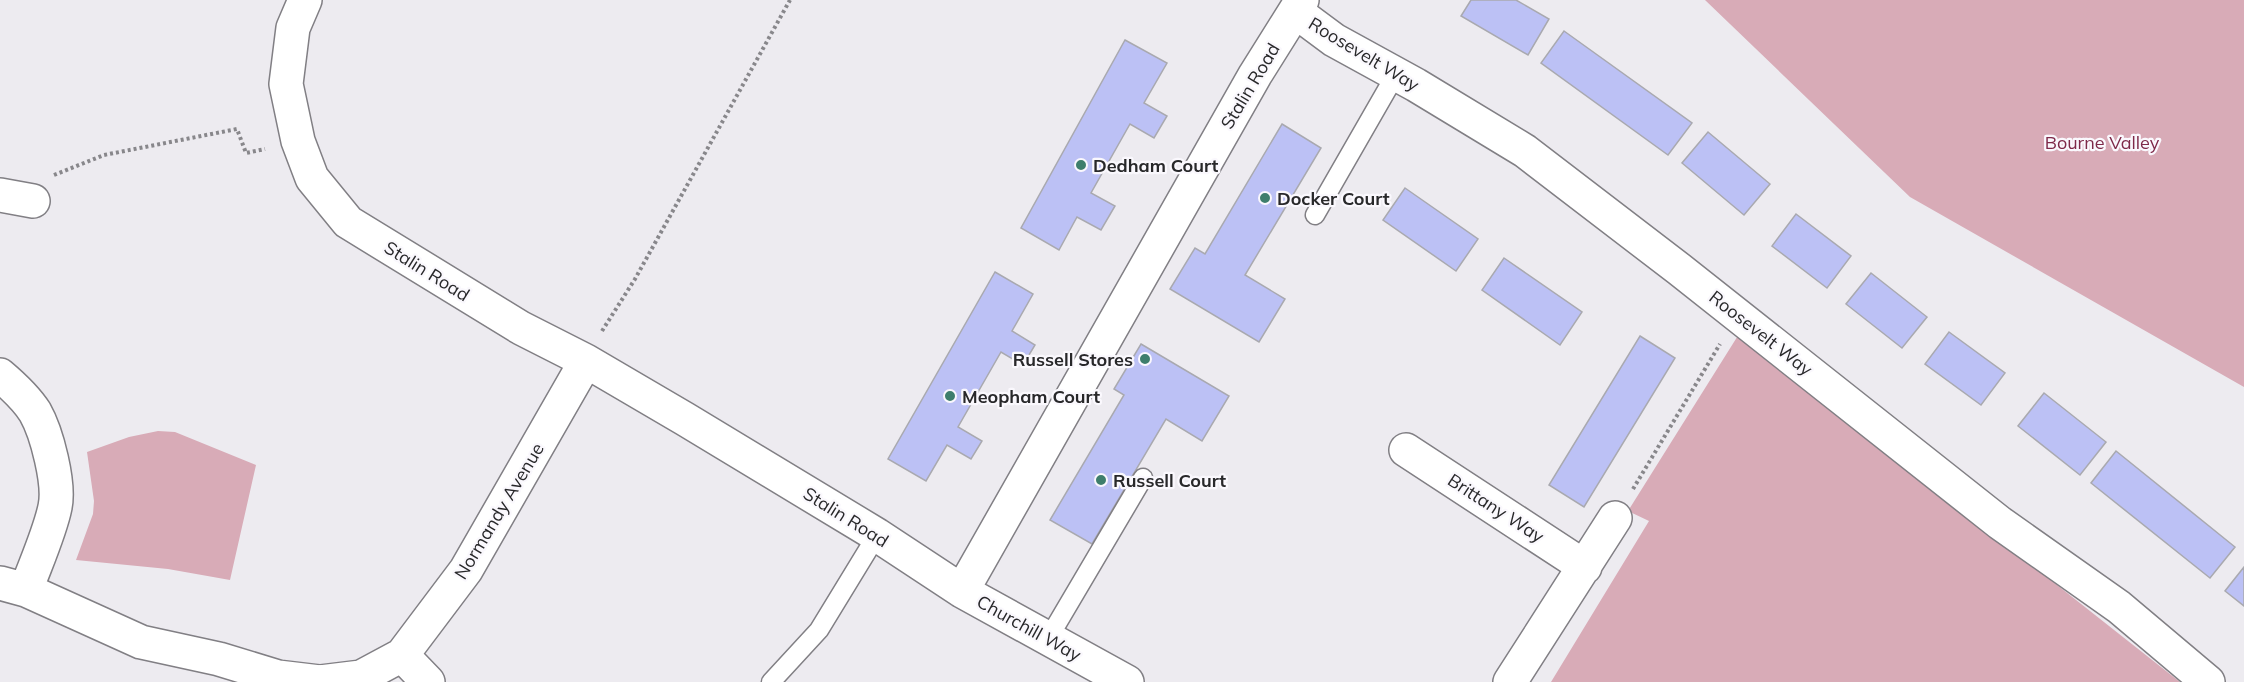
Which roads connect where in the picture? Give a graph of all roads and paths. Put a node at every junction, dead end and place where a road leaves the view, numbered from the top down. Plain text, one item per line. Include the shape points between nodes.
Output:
1 (305, 0) edge
2 (790, 0) edge
3 (1298, 6) edge
4 (1396, 74) junction
5 (298, 141) junction
6 (0, 195) edge
7 (33, 201) joint
8 (1316, 215) dead end
9 (1737, 315) junction
10 (586, 361) junction
11 (0, 375) edge
12 (1407, 450) dead end
13 (1143, 478) dead end
14 (1615, 518) joint
15 (877, 535) junction
16 (1585, 567) junction
17 (13, 587) edge
18 (962, 591) junction
19 (1048, 639) junction
20 (402, 655) junction
21 (428, 682) edge
22 (771, 682) edge
23 (1127, 682) edge
24 (1510, 682) edge
25 (2208, 682) edge

1 - 5 street, Stalin Road via 294,28 286,84
2 - 10 path
3 - 4 street, Roosevelt Way via 1334,40
3 - 18 street, Stalin Road
4 - 8 lane
4 - 9 street, Roosevelt Way via 1525,151
5 - 7 path via 246,153 237,129 104,155 44,179
5 - 10 street, Stalin Road via 312,178 348,222 521,328
6 - 7 street
9 - 14 path
9 - 25 street, Roosevelt Way via 2000,523 2119,608
10 - 15 street, Stalin Road
10 - 20 street, Normandy Avenue via 466,570
11 - 17 street via 35,412 49,447 56,506
12 - 16 street, Brittany Way
13 - 19 lane
14 - 16 street
15 - 18 street, Stalin Road
15 - 22 lane via 819,630
16 - 24 street
17 - 20 street, Normandy Avenue via 141,642 278,677 321,682 361,677
18 - 19 street, Churchill Way
19 - 23 street, Churchill Way
20 - 21 street

